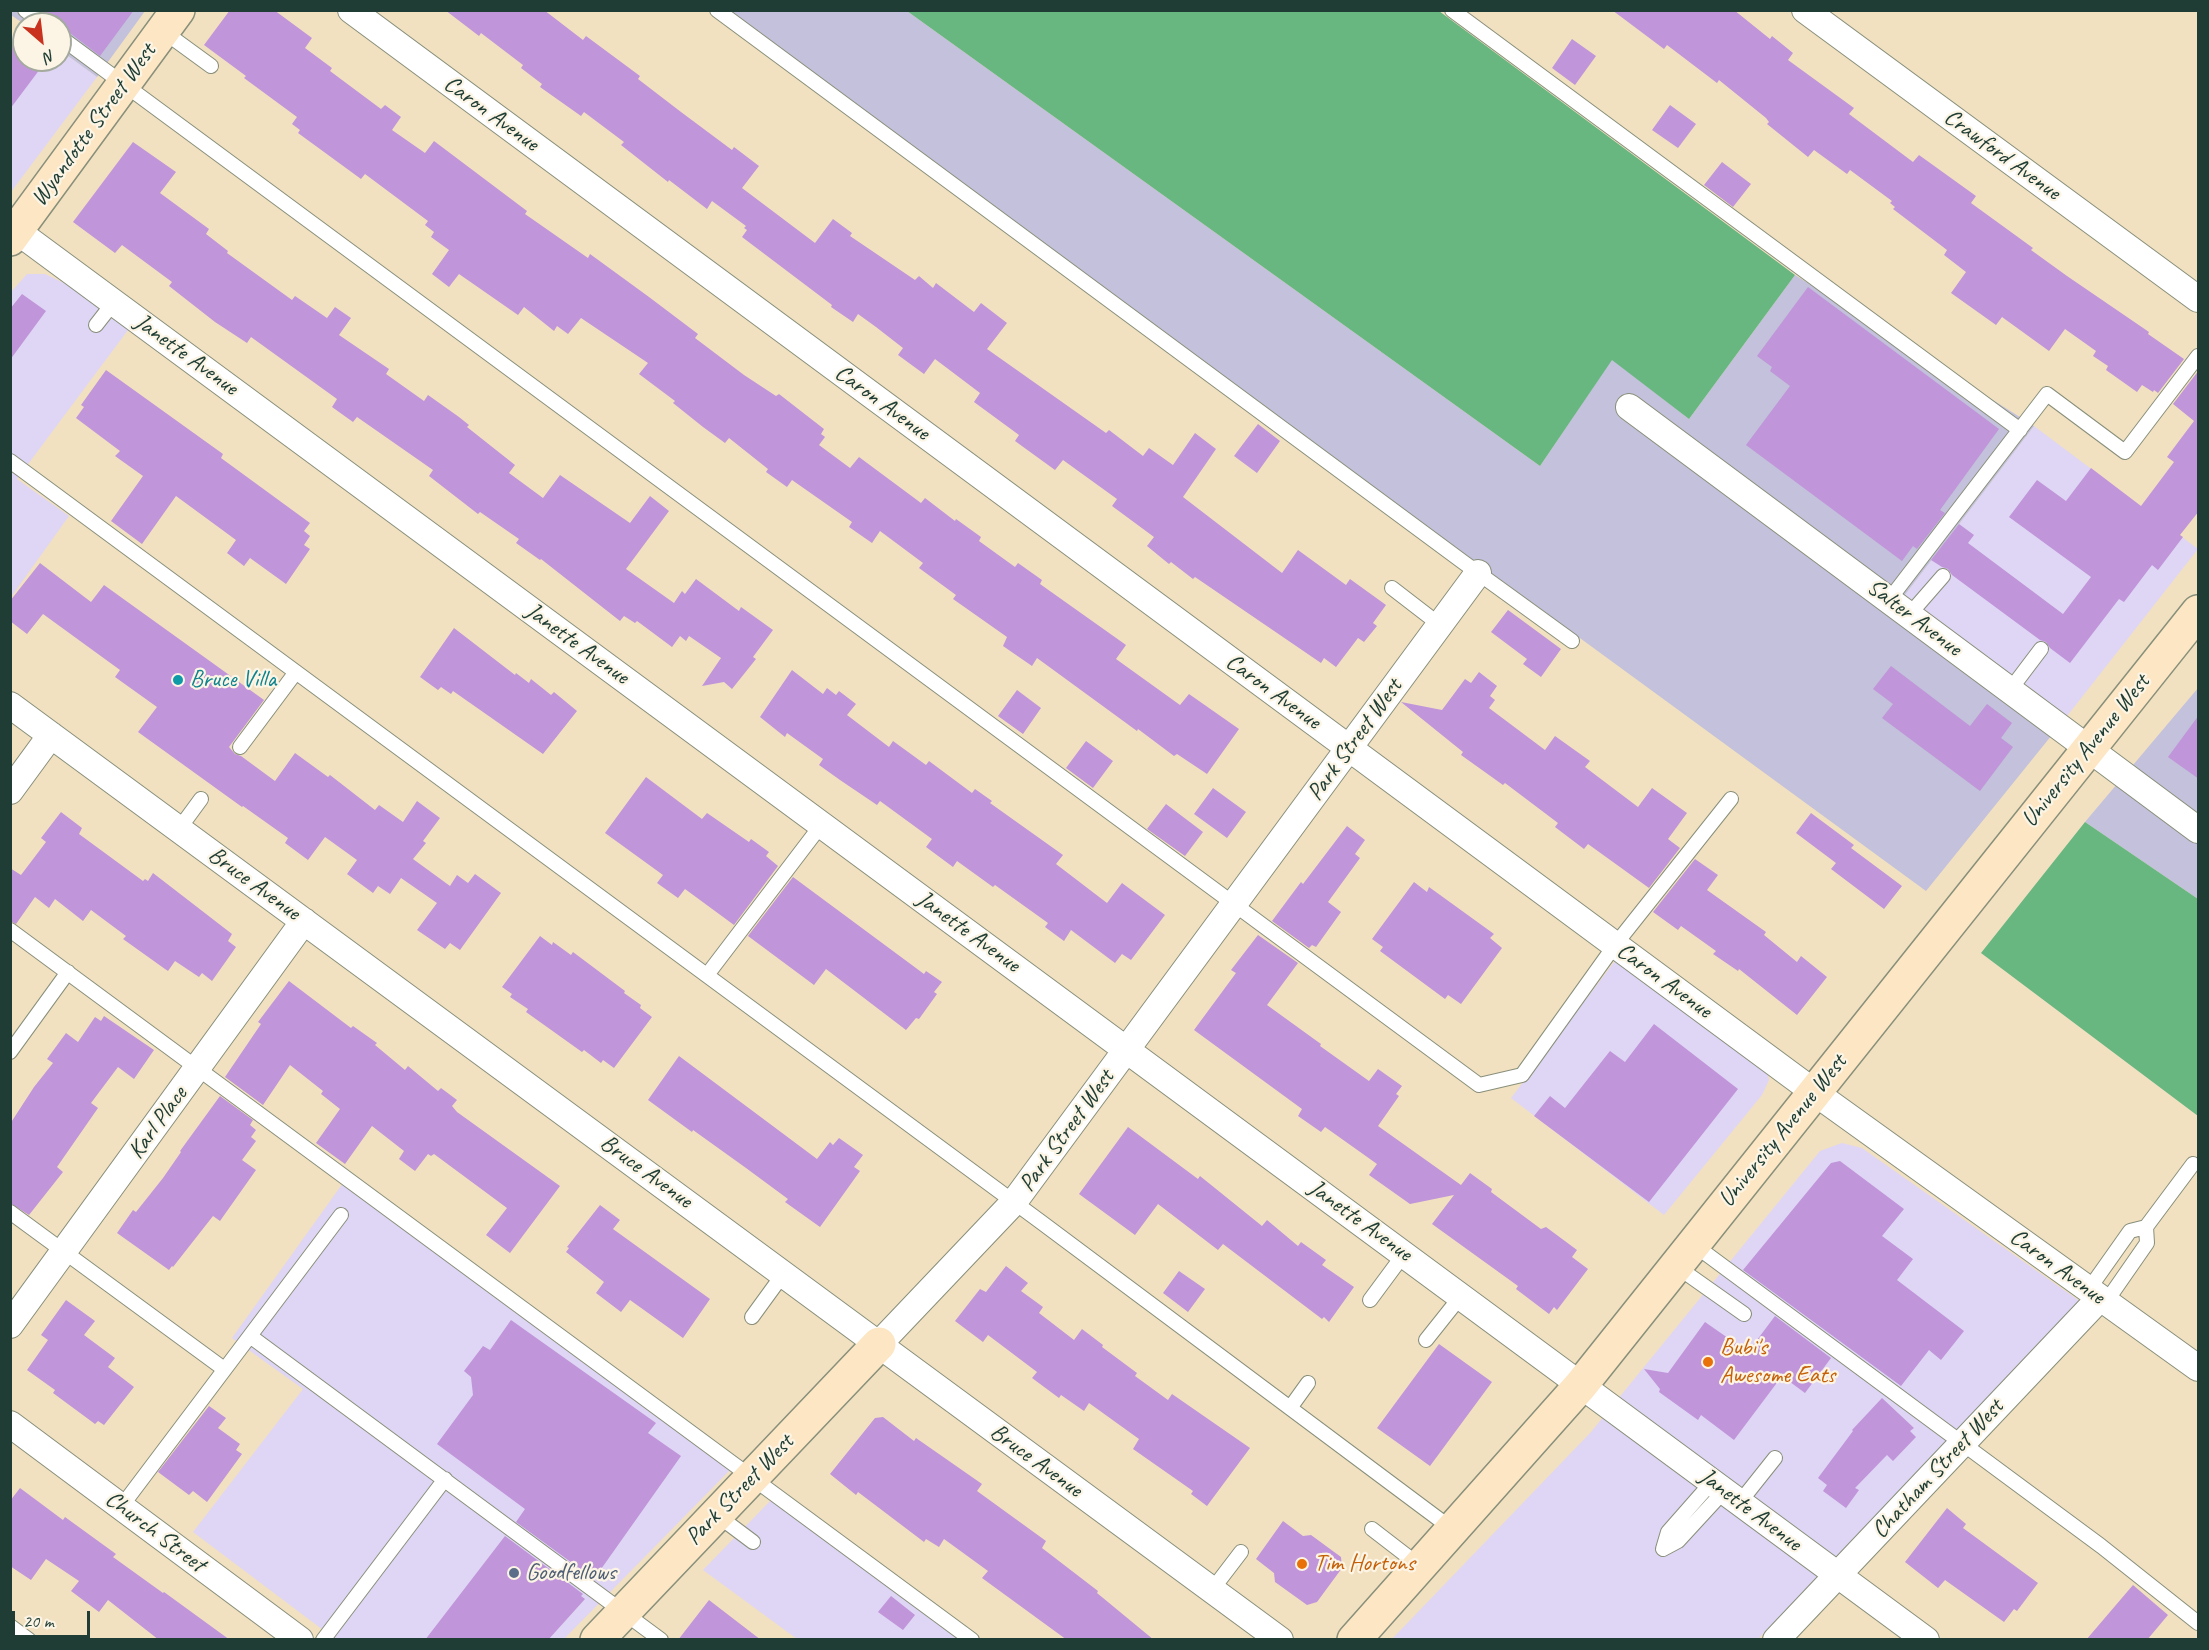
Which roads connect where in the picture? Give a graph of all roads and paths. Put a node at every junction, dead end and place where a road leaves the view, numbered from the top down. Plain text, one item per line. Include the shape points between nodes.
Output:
1 (351, 10) edge
2 (717, 10) edge
3 (1452, 10) edge
4 (1805, 10) edge
5 (170, 21) edge
6 (72, 46) edge
7 (211, 66) dead end
8 (124, 84) junction
9 (13, 232) edge
10 (2199, 299) edge
11 (114, 302) junction
12 (96, 325) dead end
13 (2199, 356) edge
14 (1629, 407) dead end
15 (2020, 430) junction
16 (10, 461) edge
17 (1478, 573) junction
18 (1942, 576) dead end
19 (1392, 588) dead end
20 (1889, 600) junction
21 (2199, 612) edge
22 (1909, 615) junction
23 (1440, 625) junction
24 (1572, 641) dead end
25 (2041, 649) dead end
26 (296, 672) junction
27 (2010, 690) junction
28 (10, 705) edge
29 (51, 735) junction
30 (240, 747) dead end
31 (1349, 748) junction
32 (2088, 748) junction
33 (10, 791) edge
34 (201, 799) dead end
35 (1731, 799) dead end
36 (822, 824) junction
37 (179, 829) junction
38 (2199, 830) edge
39 (1234, 904) junction
40 (304, 921) junction
41 (10, 930) edge
42 (1615, 945) junction
43 (68, 972) junction
44 (707, 975) junction
45 (1127, 1049) junction
46 (10, 1052) edge
47 (198, 1068) junction
48 (1814, 1092) junction
49 (2193, 1164) dead end
50 (1014, 1202) junction
51 (10, 1212) edge
52 (341, 1215) dead end
53 (2146, 1227) junction
54 (64, 1251) junction
55 (1404, 1254) junction
56 (1684, 1255) junction
57 (784, 1273) junction
58 (1461, 1296) junction
59 (2098, 1296) junction
60 (1370, 1300) dead end
61 (1744, 1314) dead end
62 (752, 1317) dead end
63 (10, 1325) edge
64 (250, 1336) junction
65 (1426, 1340) dead end
66 (879, 1344) junction
67 (2199, 1368) edge
68 (224, 1369) junction
69 (1308, 1383) dead end
70 (1581, 1384) junction
71 (1290, 1408) junction
72 (10, 1424) edge
73 (1962, 1443) junction
74 (1775, 1458) dead end
75 (753, 1477) junction
76 (445, 1479) junction
77 (1725, 1491) junction
78 (121, 1506) junction
79 (717, 1515) junction
80 (1372, 1529) dead end
81 (1452, 1530) junction
82 (753, 1542) dead end
83 (1241, 1552) dead end
84 (1420, 1566) junction
85 (1838, 1574) junction
86 (1212, 1590) junction
87 (624, 1612) junction
88 (2199, 1623) edge
89 (10, 1626) edge
90 (29, 1640) edge
91 (300, 1640) edge
92 (323, 1640) edge
93 (597, 1640) edge
94 (661, 1640) edge
95 (972, 1640) edge
96 (1280, 1640) edge
97 (1354, 1640) edge
98 (1776, 1640) edge
99 (1926, 1640) edge

1 - 31 street, Caron Avenue
2 - 17 lane
3 - 15 lane
4 - 10 street, Crawford Avenue
5 - 7 lane
5 - 8 main road, Wyandotte Street West
6 - 8 lane
8 - 9 main road, Wyandotte Street West
8 - 39 lane
9 - 11 street, Janette Avenue
11 - 12 lane
11 - 36 street, Janette Avenue
13 - 15 lane via 2125,452 2047,394
14 - 20 street, Salter Avenue
15 - 20 lane
16 - 26 lane
17 - 23 street, Park Street West
17 - 24 lane
18 - 22 lane
19 - 23 lane
20 - 22 street, Salter Avenue
21 - 32 main road, University Avenue West
22 - 27 street, Salter Avenue
23 - 31 street, Park Street West
25 - 27 lane
26 - 30 lane
26 - 44 lane
27 - 32 street, Salter Avenue
28 - 29 street, Bruce Avenue
29 - 33 street
29 - 37 street, Bruce Avenue
31 - 39 street, Park Street West
31 - 42 street, Caron Avenue
32 - 38 street, Salter Avenue
32 - 48 main road, University Avenue West
34 - 37 lane
35 - 42 lane
36 - 44 lane
36 - 45 street, Janette Avenue
37 - 40 street, Bruce Avenue
39 - 42 lane via 1479,1085 1522,1075
39 - 45 street, Park Street West
40 - 47 street, Karl Place
40 - 57 street, Bruce Avenue
41 - 43 lane
42 - 48 street, Caron Avenue
43 - 46 lane
43 - 47 lane
44 - 50 lane
45 - 50 street, Park Street West
45 - 55 street, Janette Avenue
47 - 54 street, Karl Place
47 - 75 lane
48 - 56 main road, University Avenue West
48 - 59 street, Caron Avenue
49 - 53 lane
50 - 66 street, Park Street West
50 - 71 lane
51 - 54 lane
52 - 64 lane
53 - 59 lane via 2147,1243
53 - 59 lane via 2130,1231
54 - 63 street, Karl Place
54 - 68 lane
55 - 58 street, Janette Avenue
55 - 60 lane
56 - 61 lane
56 - 70 main road, University Avenue West
56 - 73 lane
57 - 62 lane
57 - 66 street, Bruce Avenue
58 - 65 lane
58 - 70 street, Janette Avenue
59 - 67 street, Caron Avenue
59 - 73 street, Chatham Street West
64 - 68 lane
64 - 76 lane
66 - 75 main road, Park Street West
66 - 86 street, Bruce Avenue
68 - 78 lane
69 - 71 lane
70 - 77 street, Janette Avenue
70 - 81 main road, University Avenue West
71 - 81 lane
72 - 78 street, Church Street
73 - 85 street, Chatham Street West
73 - 88 lane
74 - 77 lane
75 - 79 main road, Park Street West
75 - 95 lane
76 - 87 lane
76 - 92 lane
77 - 77 lane via 1668,1532 1663,1549 1678,1541
77 - 85 street, Janette Avenue
78 - 91 street, Church Street
79 - 82 lane
79 - 87 main road, Park Street West
80 - 84 lane
81 - 84 main road, University Avenue West
83 - 86 lane
84 - 97 main road, University Avenue West
85 - 98 street, Chatham Street West
85 - 99 street, Janette Avenue
86 - 96 street, Bruce Avenue
87 - 93 main road, Park Street West
87 - 94 lane
89 - 90 lane

